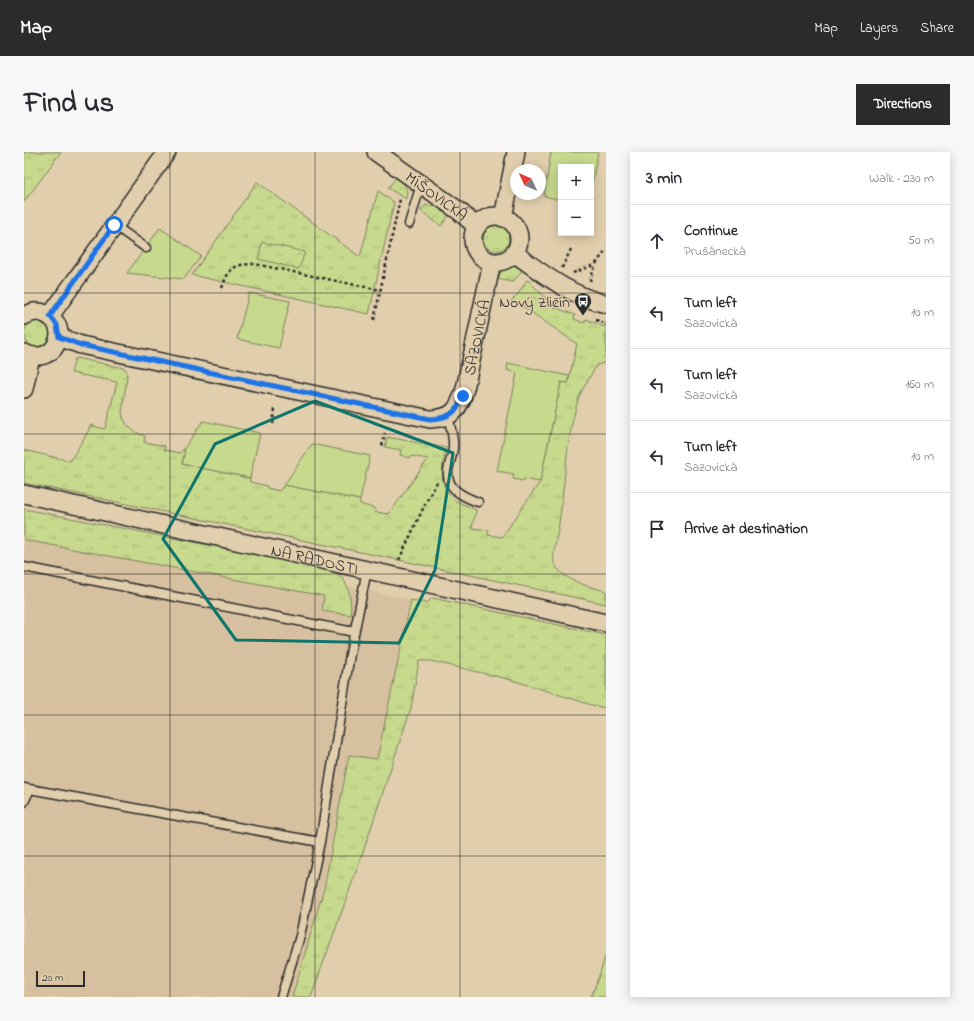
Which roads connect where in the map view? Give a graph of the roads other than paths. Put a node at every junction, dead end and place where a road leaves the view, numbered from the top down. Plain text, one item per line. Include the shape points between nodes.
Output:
1 (167, 152) edge
2 (376, 152) edge
3 (516, 152) edge
4 (421, 184) junction
5 (503, 218) junction
6 (409, 224) dead end
7 (114, 225) junction
8 (477, 227) junction
9 (146, 248) dead end
10 (514, 253) junction
11 (492, 262) junction
12 (606, 304) edge
13 (24, 316) edge
14 (50, 316) junction
15 (59, 337) junction
16 (28, 355) edge
17 (24, 389) edge
18 (448, 416) junction
19 (24, 494) edge
20 (478, 502) dead end
21 (24, 567) edge
22 (367, 570) junction
23 (606, 623) edge
24 (354, 632) junction
25 (27, 788) edge
26 (24, 802) edge
27 (320, 842) junction
28 (281, 997) edge

1 - 7 street
2 - 4 street, MÍŠOVICKÁ
3 - 5 street
4 - 6 lane
4 - 8 street, MÍŠOVICKÁ
5 - 8 street via 488,218
5 - 10 street via 510,221 518,233 519,240
7 - 9 lane
7 - 14 street
8 - 11 street via 473,242 475,249 485,260
10 - 11 street via 505,260
10 - 12 street via 575,294
11 - 18 street, SAZOVICKÁ via 465,389 460,405
13 - 14 street via 36,312
14 - 15 street via 57,325
15 - 16 street via 57,344 46,355
15 - 18 street via 81,345 430,419
16 - 17 street
18 - 20 lane via 454,446 447,472 457,492
19 - 22 street, NA RADOSTI
21 - 24 lane
22 - 23 street, NA RADOSTI
22 - 24 lane
24 - 27 lane
25 - 26 lane
25 - 27 lane
27 - 28 lane via 300,936

